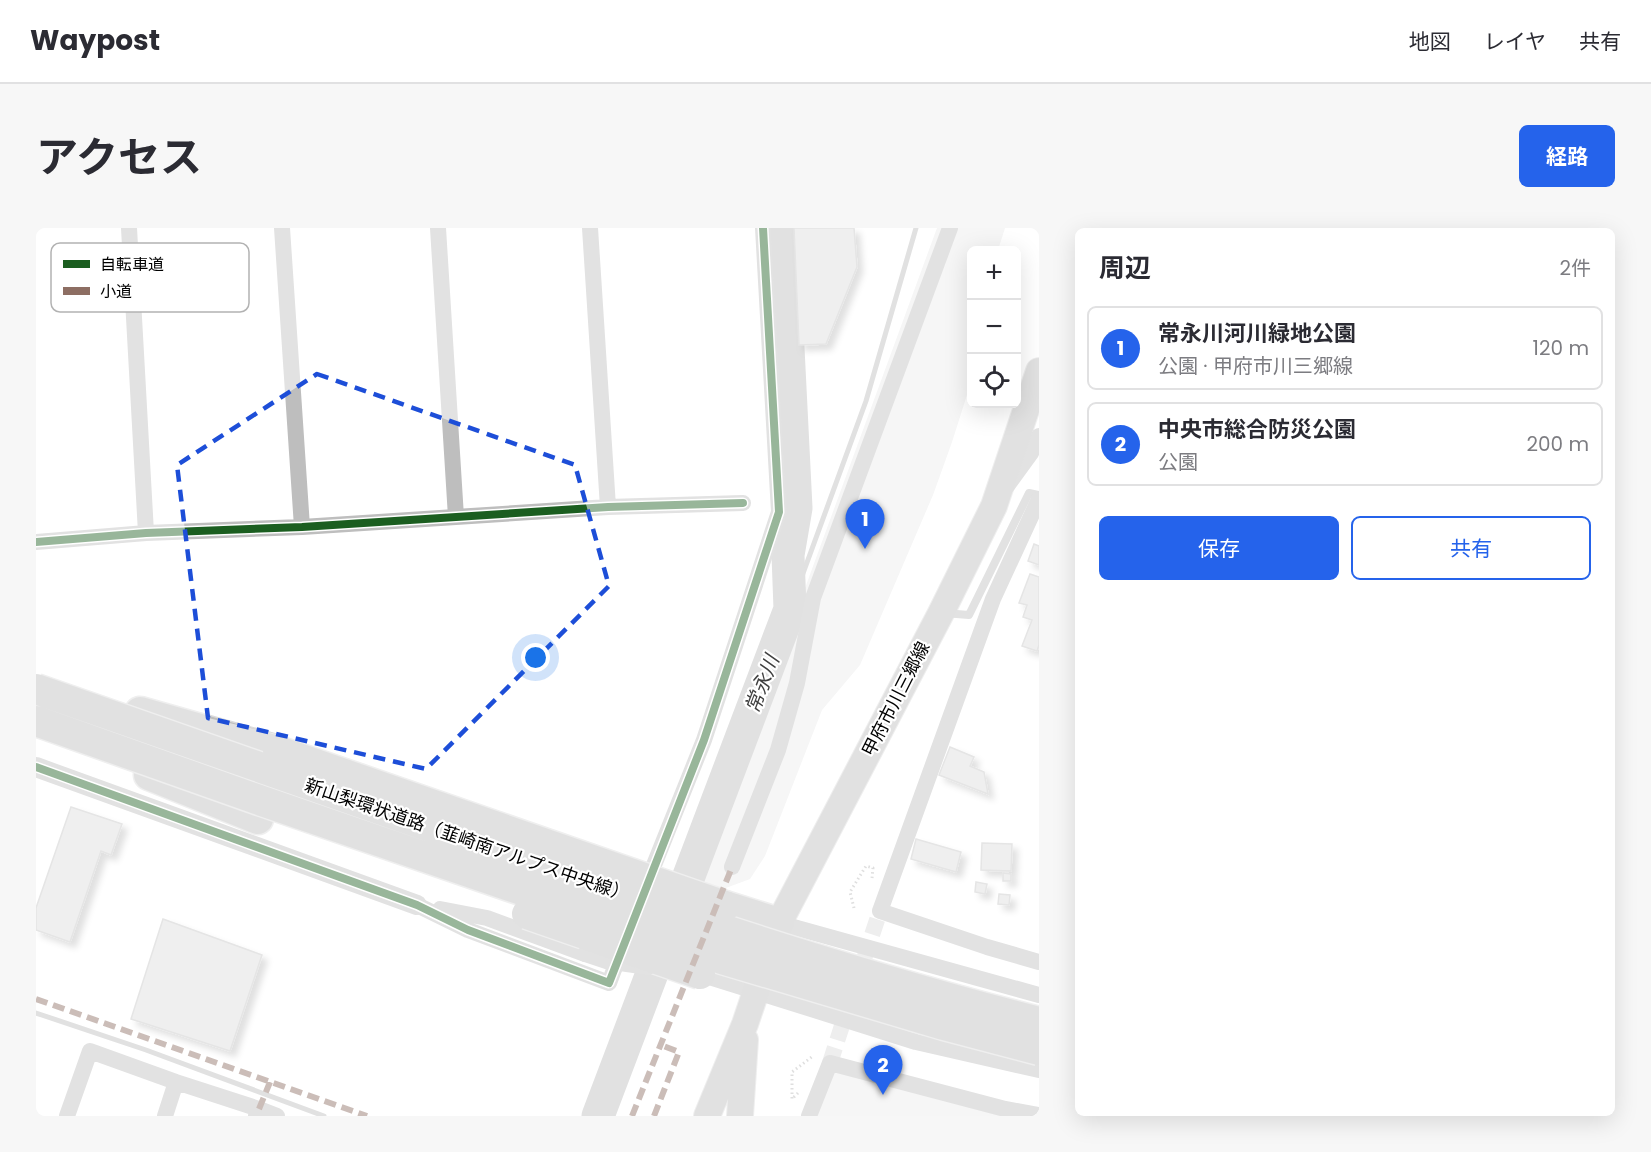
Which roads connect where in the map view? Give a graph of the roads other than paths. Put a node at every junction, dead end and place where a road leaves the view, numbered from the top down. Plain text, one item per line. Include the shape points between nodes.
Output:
1 (129, 228) edge
2 (282, 228) edge
3 (438, 228) edge
4 (590, 228) edge
5 (763, 228) edge
6 (950, 228) edge
7 (130, 243) edge
8 (134, 312) edge
9 (1039, 371) edge
10 (1039, 436) edge
11 (1039, 497) edge
12 (743, 503) dead end
13 (993, 506) junction
14 (608, 507) junction
15 (456, 517) junction
16 (302, 527) junction
17 (146, 533) junction
18 (36, 542) edge
19 (941, 613) junction
20 (36, 682) edge
21 (36, 689) edge
22 (36, 721) edge
23 (36, 732) edge
24 (36, 767) edge
25 (732, 867) dead end
26 (417, 905) junction
27 (779, 922) junction
28 (1039, 962) edge
29 (700, 974) junction
30 (756, 992) junction
31 (1039, 995) edge
32 (1039, 1022) edge
33 (745, 1024) junction
34 (1039, 1050) edge
35 (1039, 1070) edge
36 (176, 1082) junction
37 (258, 1113) edge
38 (1039, 1115) edge
39 (67, 1116) edge
40 (165, 1116) edge
41 (277, 1116) edge
42 (707, 1116) edge
43 (740, 1116) edge
44 (810, 1116) edge

1 - 7 street
2 - 16 street
3 - 15 street
4 - 14 street
5 - 26 street via 779,512 704,740 609,983 468,930
6 - 25 street via 813,598 797,682 778,750
8 - 17 street
9 - 13 main road, 甲府市川三郷線
10 - 13 street
11 - 19 lane via 1029,493 969,615
11 - 28 street via 993,599 880,911
12 - 14 street
13 - 19 main road, 甲府市川三郷線
14 - 15 street
15 - 16 street
16 - 17 street
17 - 18 street
19 - 27 main road, 甲府市川三郷線
20 - 27 highway, bridge via 278,752
21 - 32 highway, 新山梨環状道路（韮崎南アルプス中央線）, bridge via 725,930 949,999
22 - 34 highway, 新山梨環状道路（韮崎南アルプス中央線）, bridge via 722,959
23 - 29 highway, bridge via 258,819
24 - 26 street
26 - 29 street, bridge via 487,918 606,961
27 - 30 main road, 甲府市川三郷線
27 - 31 street
29 - 30 street
30 - 33 main road, 甲府市川三郷線
30 - 35 street via 916,1042
33 - 42 main road, 甲府市川三郷線
33 - 43 main road, 甲府市川三郷線
36 - 37 street
36 - 39 street via 90,1051
36 - 40 street
37 - 41 street
38 - 44 street via 830,1063

